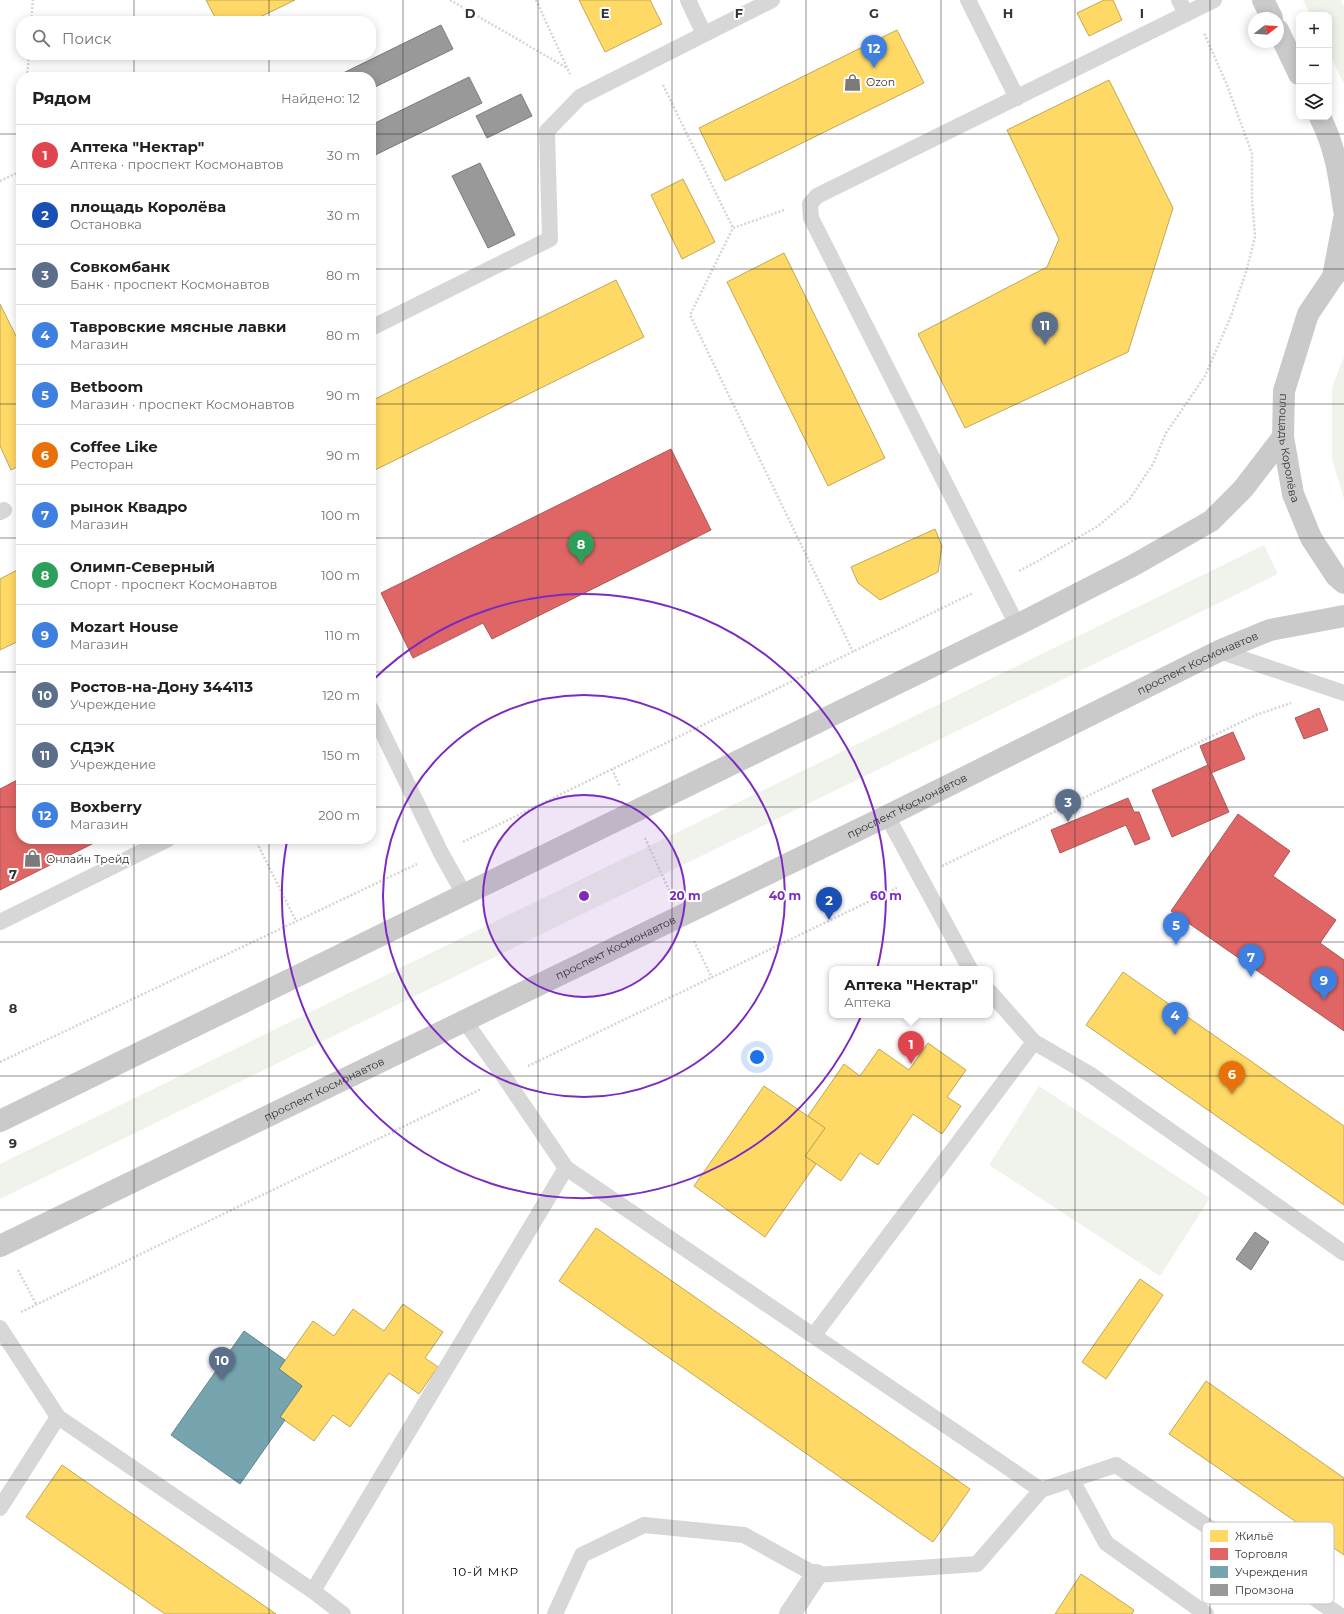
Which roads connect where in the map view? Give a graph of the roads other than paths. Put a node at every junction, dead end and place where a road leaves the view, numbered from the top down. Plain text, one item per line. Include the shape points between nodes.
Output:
1 (688, 0) edge
2 (772, 0) edge
3 (968, 0) edge
4 (1214, 0) edge
5 (1263, 0) edge
6 (1186, 8) edge
7 (1269, 12) edge
8 (704, 34) junction
9 (1284, 43) edge
10 (1296, 68) edge
11 (1017, 98) junction
12 (1322, 120) edge
13 (1344, 210) edge
14 (1344, 219) edge
15 (1338, 271) edge
16 (376, 326) edge
17 (1283, 438) junction
18 (1344, 583) edge
19 (1344, 616) edge
20 (1018, 625) junction
21 (1219, 650) junction
22 (1344, 693) edge
23 (377, 737) edge
24 (887, 816) junction
25 (158, 844) edge
26 (464, 894) junction
27 (0, 922) edge
28 (968, 966) edge
29 (993, 995) edge
30 (464, 1020) junction
31 (1034, 1042) junction
32 (0, 1121) edge
33 (566, 1168) junction
34 (0, 1246) edge
35 (1344, 1253) edge
36 (0, 1328) edge
37 (814, 1335) junction
38 (58, 1417) junction
39 (1072, 1480) junction
40 (1041, 1490) junction
41 (0, 1508) edge
42 (1202, 1523) edge
43 (816, 1575) junction
44 (313, 1591) junction
45 (1323, 1604) edge
46 (343, 1614) edge
47 (555, 1614) edge
48 (790, 1614) edge
49 (1206, 1614) edge
50 (1338, 1614) edge

1 - 8 lane
2 - 8 lane
3 - 11 lane
4 - 6 lane
5 - 7 main road
6 - 11 lane
8 - 16 lane via 580,96 547,131 550,239
9 - 10 main road
11 - 20 lane via 817,196 810,204 811,218
12 - 13 main road via 1330,136
14 - 15 main road
15 - 17 main road, площадь Королёва via 1308,314 1284,391
17 - 18 main road, площадь Королёва via 1293,494 1311,538 1336,576
17 - 20 main road via 1244,489 1211,522
19 - 21 main road, проспект Космонавтов via 1270,630
20 - 26 main road
21 - 22 lane
21 - 24 main road, проспект Космонавтов
23 - 26 lane
24 - 28 lane
24 - 30 main road, проспект Космонавтов
25 - 27 lane
26 - 32 main road
29 - 31 lane
30 - 33 lane
30 - 34 main road, проспект Космонавтов
31 - 35 lane via 1091,1075
31 - 37 lane
33 - 37 lane
33 - 44 lane
36 - 38 lane
37 - 40 lane
38 - 41 lane
38 - 44 lane
39 - 40 lane
39 - 42 lane via 1116,1465
39 - 49 lane via 1106,1543
40 - 43 lane via 977,1564
43 - 47 lane via 744,1535 644,1525 582,1555
43 - 48 street
44 - 46 lane
45 - 50 lane

